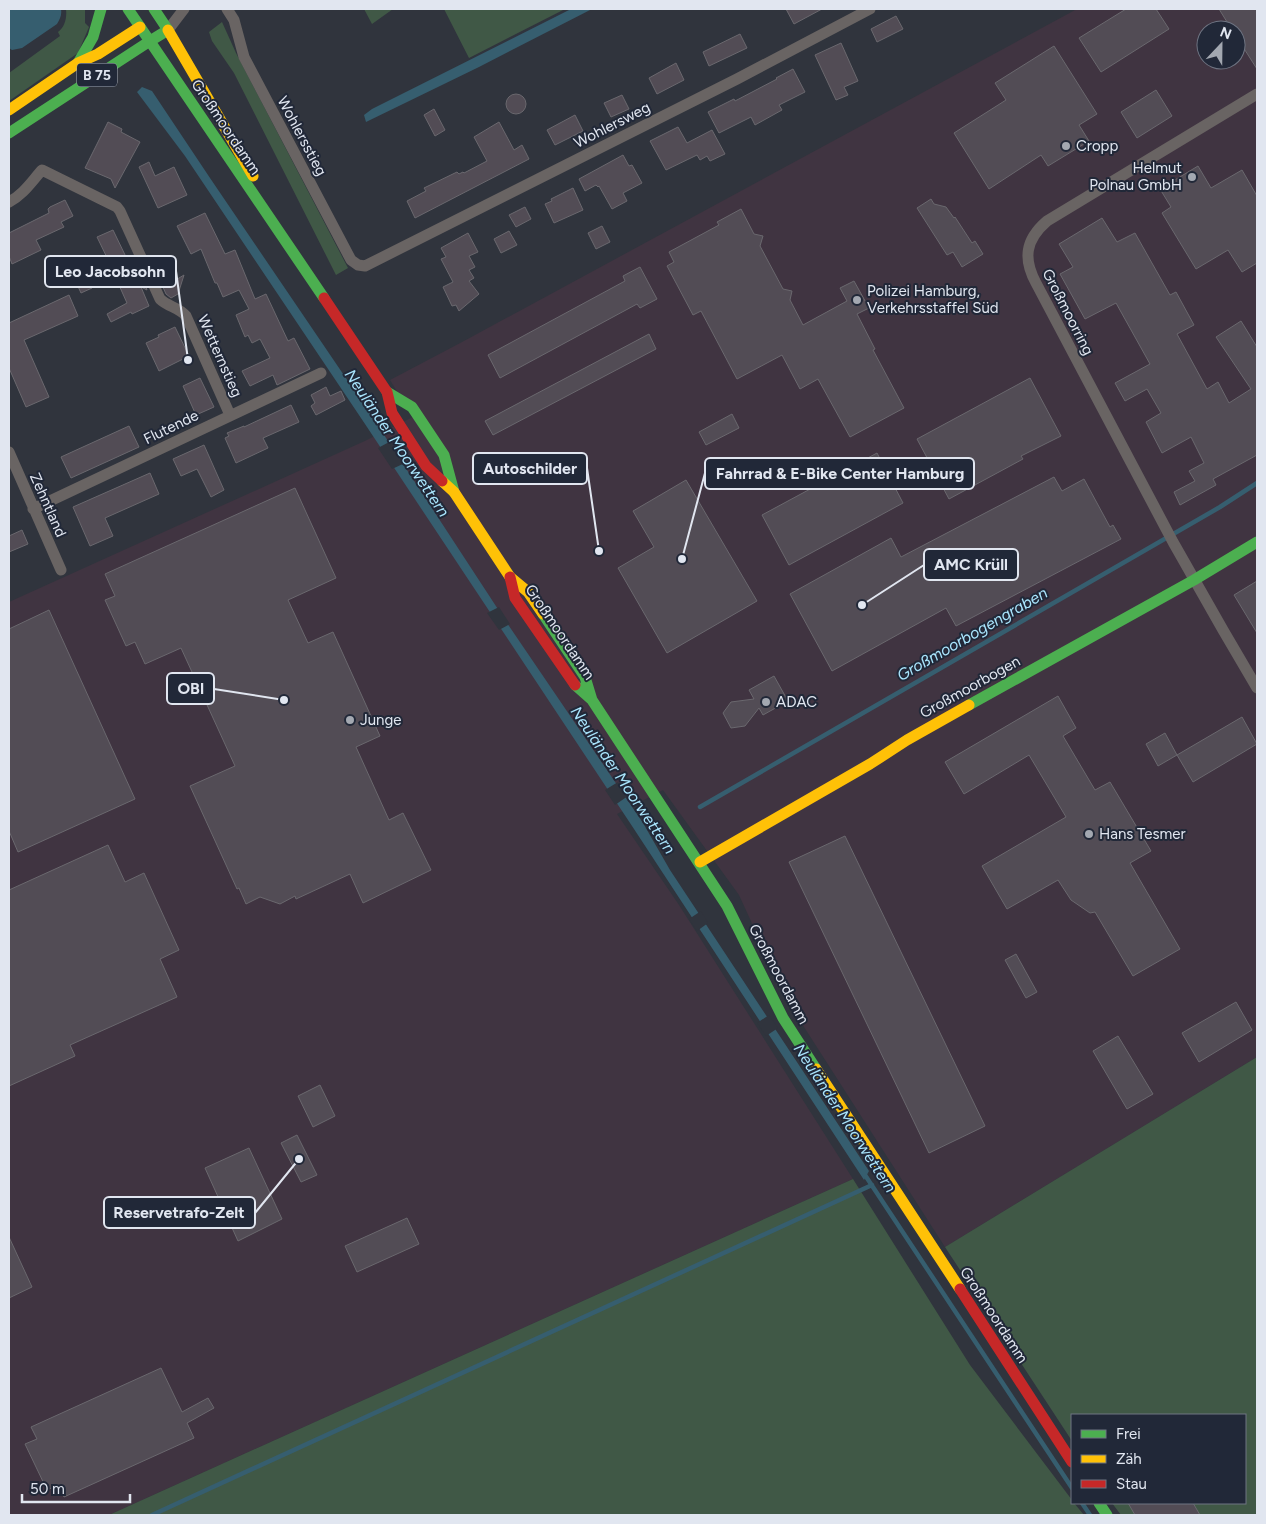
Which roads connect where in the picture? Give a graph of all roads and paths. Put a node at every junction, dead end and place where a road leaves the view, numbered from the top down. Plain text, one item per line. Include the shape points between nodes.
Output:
1 (101, 9) edge
2 (128, 9) edge
3 (184, 9) edge
4 (227, 9) edge
5 (870, 9) edge
6 (156, 12) edge
7 (140, 26) junction
8 (168, 30) junction
9 (150, 41) junction
10 (78, 63) junction
11 (1257, 94) edge
12 (9, 110) edge
13 (9, 132) edge
14 (9, 202) edge
15 (301, 261) junction
16 (365, 266) joint
17 (321, 373) dead end
18 (387, 392) junction
19 (230, 415) junction
20 (9, 452) edge
21 (454, 492) junction
22 (34, 509) junction
23 (1257, 542) edge
24 (61, 570) dead end
25 (510, 577) junction
26 (1194, 580) junction
27 (521, 607) junction
28 (543, 614) junction
29 (1257, 688) edge
30 (592, 700) junction
31 (700, 862) junction
32 (1071, 1460) edge
33 (1100, 1504) edge
34 (1107, 1515) edge

1 - 10 main road, B 75 via 93,39
2 - 7 main road, Großmoordamm
3 - 6 street
3 - 8 street
4 - 16 street, Wohlersstieg via 234,20 244,57 351,260
5 - 16 street, Wohlersweg
6 - 7 main road
6 - 8 main road, Großmoordamm
7 - 9 main road, Großmoordamm
7 - 10 main road, B 75 via 98,54
8 - 9 main road
8 - 15 main road, Großmoordamm
9 - 13 main road, B 75
9 - 15 main road, Großmoordamm
10 - 12 main road, B 75
11 - 26 street, Großmoorring via 1047,222 1034,236 1028,250 1031,275
14 - 19 street, Wetternstieg via 26,189 42,170 117,207 160,299 186,316
15 - 18 main road, Großmoordamm
17 - 19 street, Flutende
18 - 21 main road, Großmoordamm via 392,413 426,466
18 - 21 main road, Großmoordamm via 412,407 444,455
19 - 22 street, Flutende
20 - 22 street, Zehntland
21 - 25 main road, Großmoordamm
22 - 24 street, Zehntland
23 - 26 main road, Großmoorbogen
25 - 27 main road, Großmoordamm via 515,598
25 - 28 main road, Großmoordamm via 528,592
26 - 29 street, Großmoorring
26 - 31 main road, Großmoorbogen via 914,736
27 - 28 main road
27 - 30 main road, Großmoordamm via 574,684
28 - 30 main road, Großmoordamm via 585,677
30 - 31 main road, Großmoordamm
31 - 32 main road, Großmoordamm via 727,906 783,1018
33 - 34 main road

